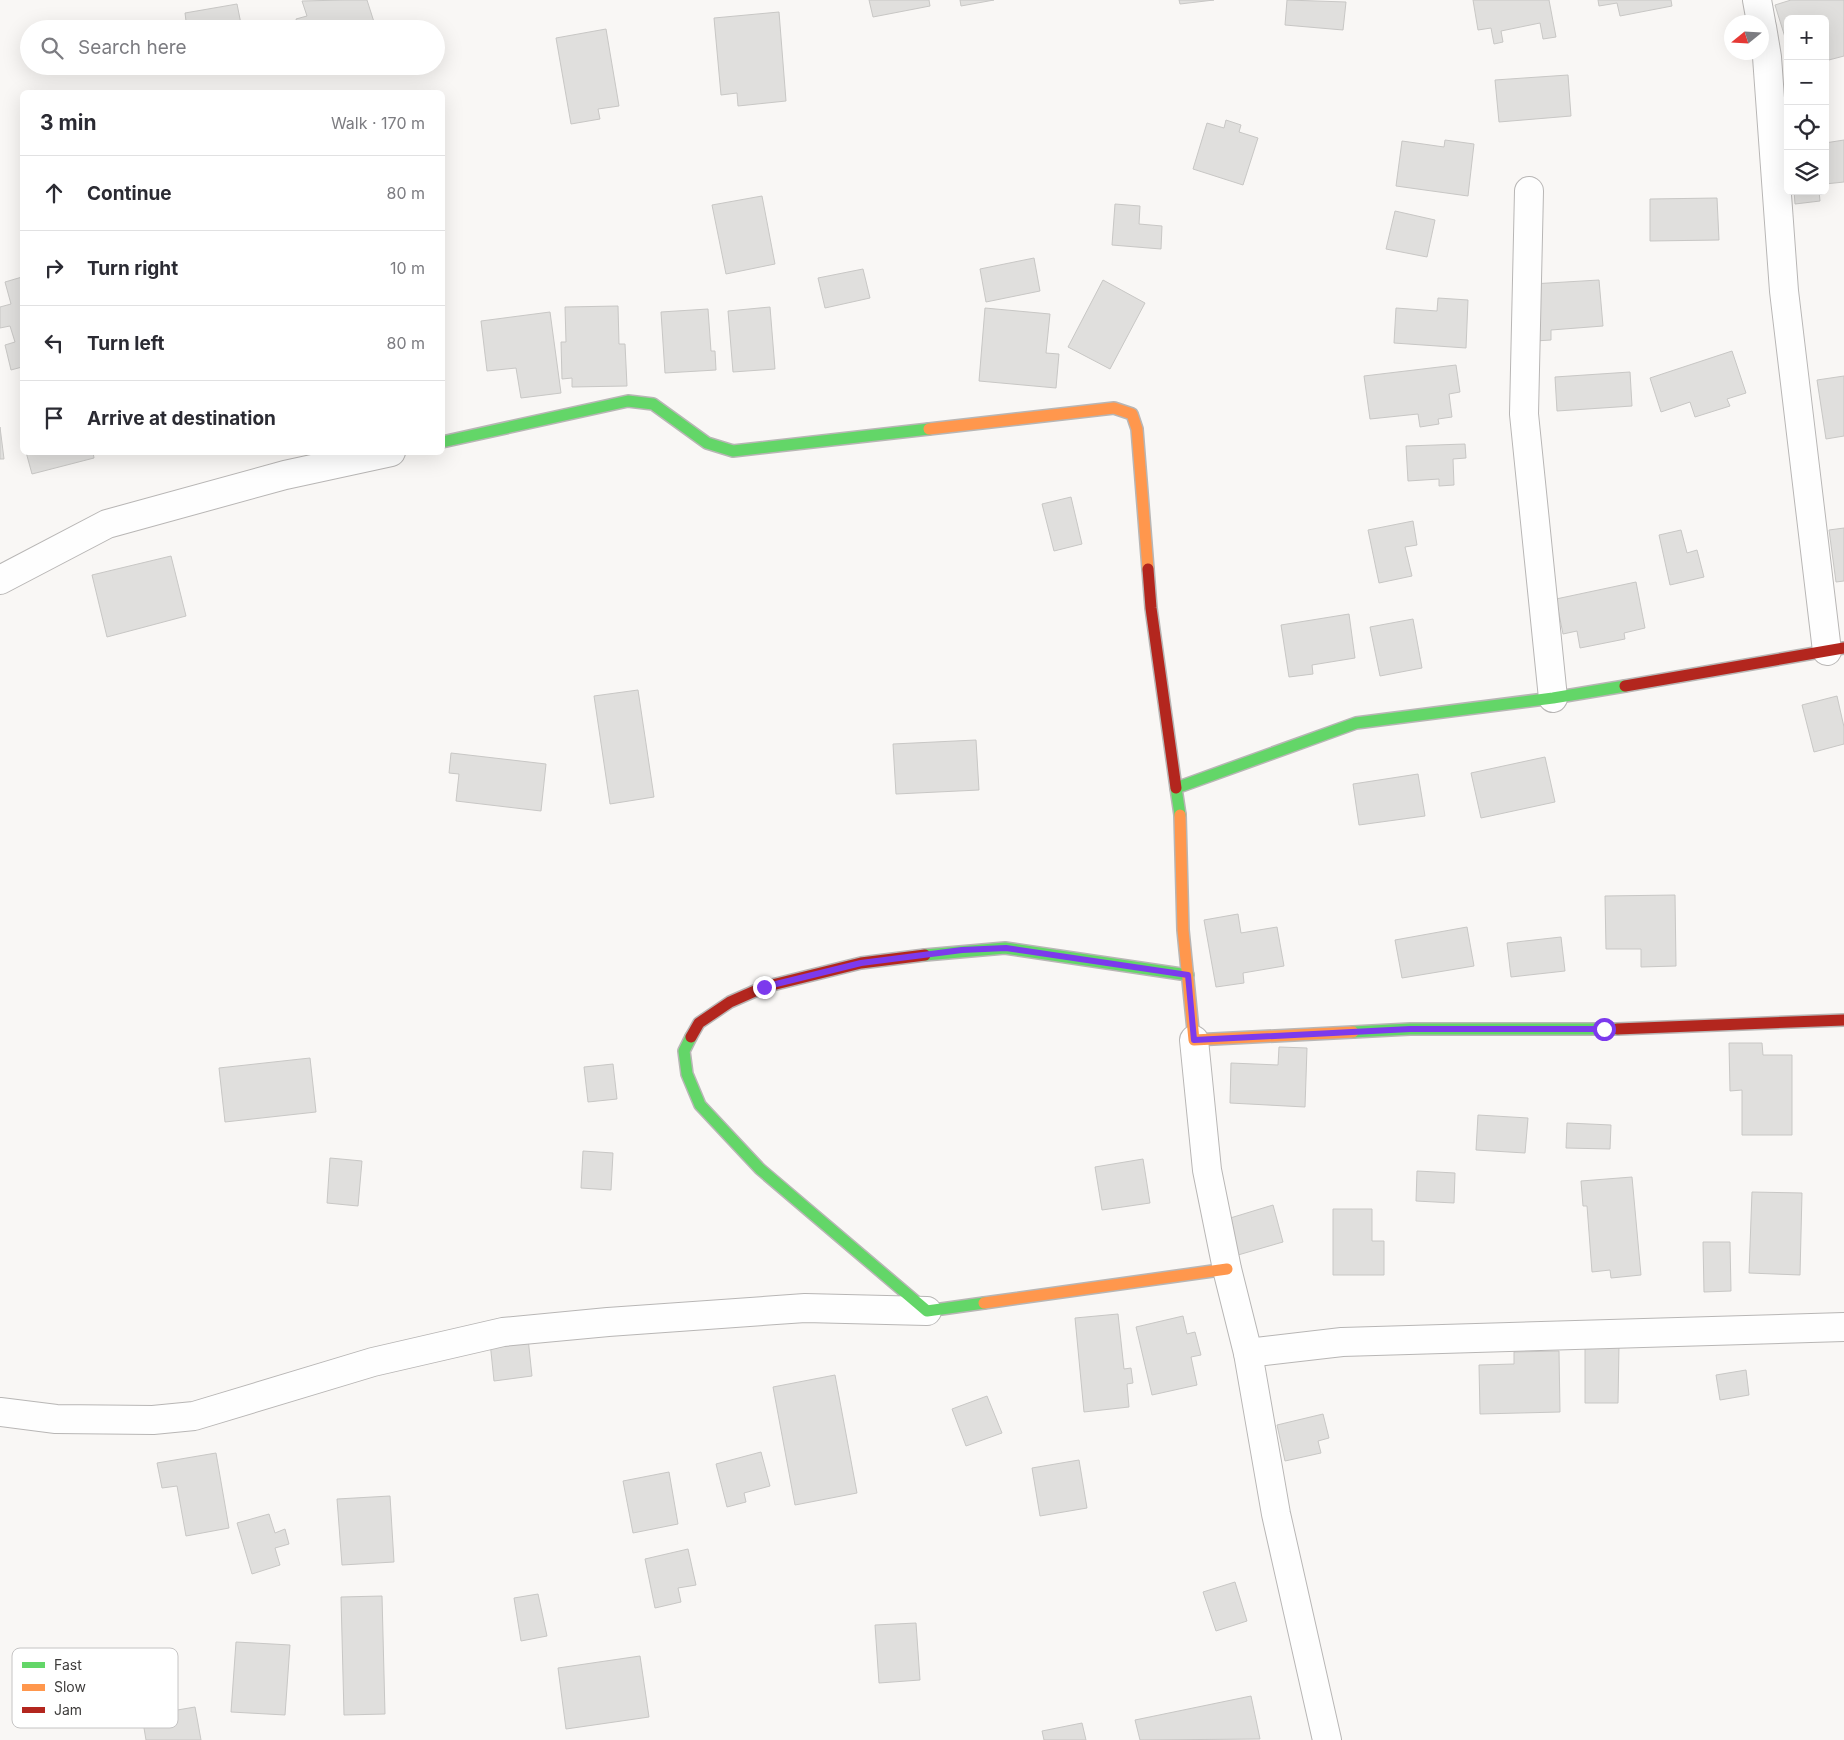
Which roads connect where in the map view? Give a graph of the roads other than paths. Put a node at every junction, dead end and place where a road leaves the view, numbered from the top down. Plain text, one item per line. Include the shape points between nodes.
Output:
1 (1757, 0) edge
2 (1760, 15) edge
3 (1767, 60) edge
4 (1528, 191) dead end
5 (445, 441) edge
6 (377, 455) edge
7 (0, 580) edge
8 (1836, 650) edge
9 (1553, 698) junction
10 (1176, 788) junction
11 (1188, 975) junction
12 (1844, 1020) edge
13 (1194, 1040) junction
14 (1227, 1269) junction
15 (927, 1311) junction
16 (1844, 1327) edge
17 (1248, 1353) junction
18 (0, 1412) edge
19 (1327, 1740) edge

1 - 2 street
3 - 8 street via 1784,291
4 - 9 street via 1524,414
5 - 10 street via 628,401 653,404 706,444 733,451 1114,408 1132,414 1138,428 1151,608
6 - 7 street via 285,474 108,524
8 - 9 street
9 - 10 street via 1356,722
10 - 11 street
11 - 13 street
11 - 15 street via 1006,948 962,950 861,963 764,987 730,1002 699,1023 684,1051 687,1074 700,1105 760,1169
12 - 13 street via 1604,1029 1410,1029
13 - 14 street via 1207,1170
14 - 15 street
14 - 17 street
15 - 18 street via 805,1308 503,1332 373,1362 194,1416 154,1420 56,1419
16 - 17 street via 1342,1342
17 - 19 street via 1276,1514

